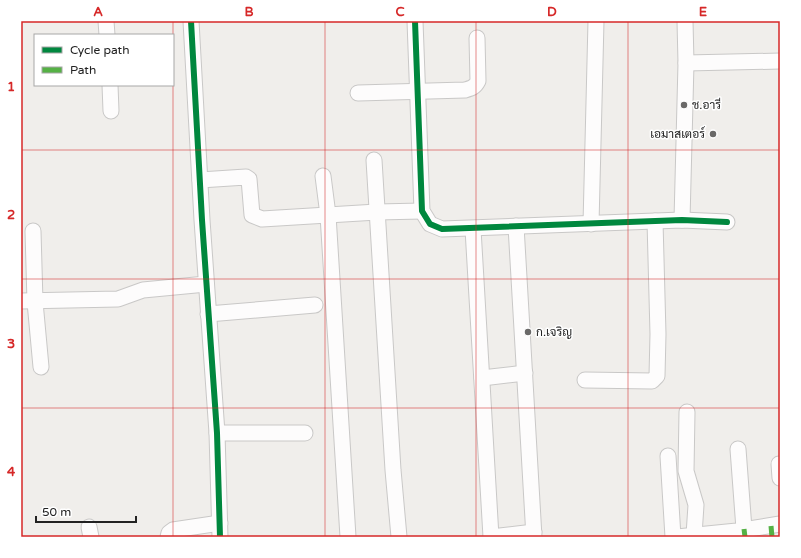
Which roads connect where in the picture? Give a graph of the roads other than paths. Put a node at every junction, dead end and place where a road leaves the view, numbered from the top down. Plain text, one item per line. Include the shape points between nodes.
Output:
1 (106, 21) edge
2 (192, 21) edge
3 (415, 21) edge
4 (596, 21) edge
5 (685, 21) edge
6 (107, 34) edge
7 (477, 38) dead end
8 (780, 62) edge
9 (686, 63) junction
10 (110, 86) edge
11 (417, 92) junction
12 (358, 93) dead end
13 (111, 111) dead end
14 (374, 160) dead end
15 (323, 176) dead end
16 (200, 180) junction
17 (422, 211) junction
18 (377, 212) junction
19 (328, 215) junction
20 (682, 220) junction
21 (655, 221) junction
22 (727, 222) dead end
23 (591, 224) junction
24 (516, 226) junction
25 (473, 229) junction
26 (33, 231) dead end
27 (206, 284) junction
28 (28, 302) edge
29 (315, 305) dead end
30 (208, 314) junction
31 (40, 367) dead end
32 (525, 374) junction
33 (482, 378) junction
34 (585, 380) dead end
35 (687, 412) dead end
36 (217, 433) junction
37 (305, 433) dead end
38 (738, 449) dead end
39 (668, 456) dead end
40 (780, 524) edge
41 (744, 529) junction
42 (220, 530) edge
43 (534, 534) edge
44 (687, 536) edge
45 (168, 537) edge
46 (348, 537) edge
47 (399, 537) edge
48 (491, 537) edge
49 (673, 537) edge
50 (677, 537) edge

1 - 6 street
2 - 16 street
3 - 11 street
4 - 23 street
5 - 9 street
7 - 11 street via 479,74 476,86 465,90
8 - 9 street
9 - 20 street
10 - 13 street
11 - 12 street
11 - 17 street
14 - 18 street
15 - 19 street
16 - 19 street via 246,177 249,179 252,215 257,218
16 - 27 street
17 - 18 street
17 - 25 street via 430,224 442,230
18 - 19 street
18 - 47 street
19 - 46 street
20 - 21 street
20 - 22 street
21 - 23 street
21 - 34 street via 657,376 652,381
23 - 24 street
24 - 25 street
24 - 32 street
25 - 33 street
26 - 28 street
27 - 28 street via 143,290 118,299
27 - 30 street
28 - 31 street
29 - 30 street
30 - 36 street
32 - 33 street
32 - 43 street
33 - 48 street
35 - 44 street via 686,471 696,504
36 - 37 street
36 - 42 street
38 - 41 street
39 - 49 street
40 - 41 street
41 - 44 street
42 - 45 street via 173,530
43 - 48 street
44 - 50 street

